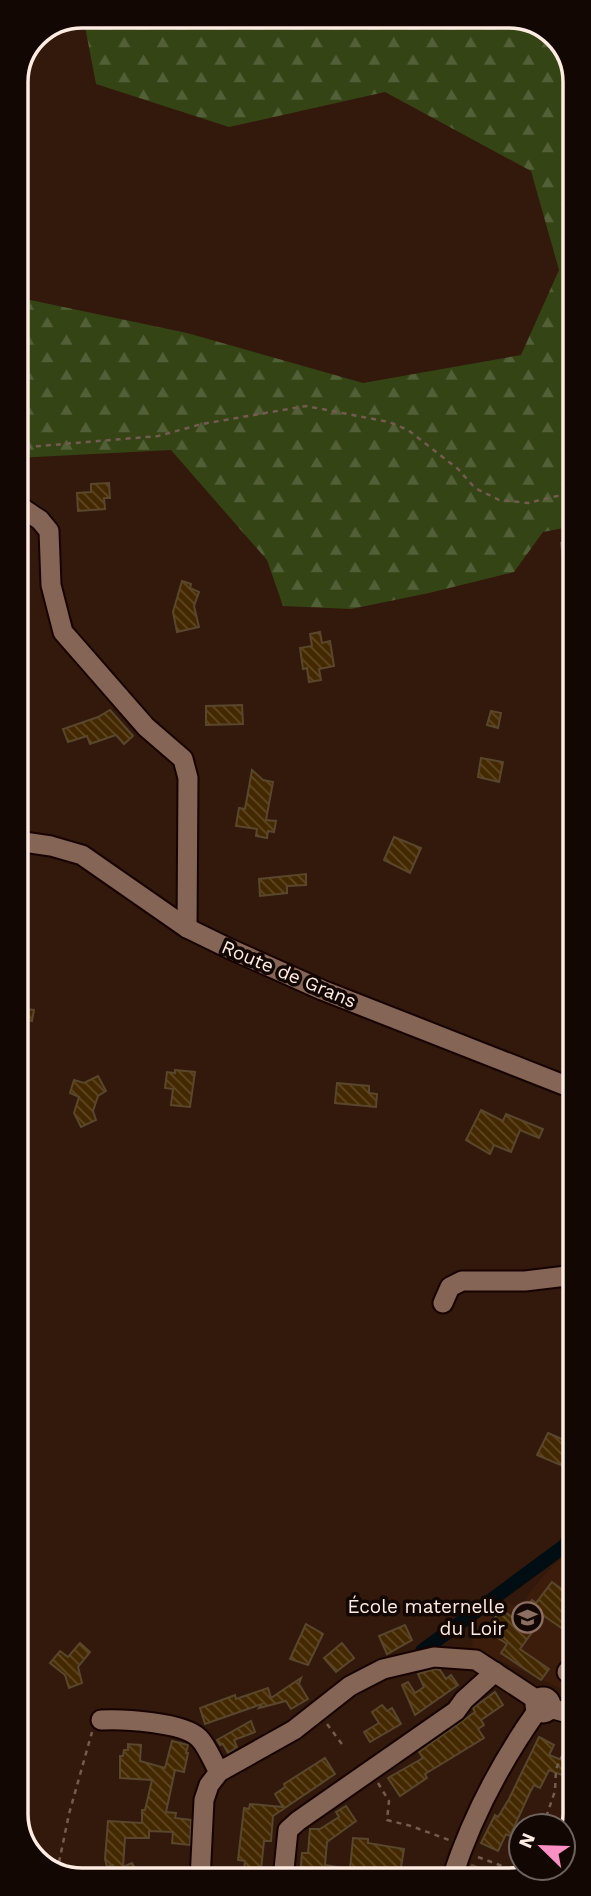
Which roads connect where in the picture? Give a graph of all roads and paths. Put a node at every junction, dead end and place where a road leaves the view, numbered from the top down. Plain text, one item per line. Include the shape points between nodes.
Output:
1 (28, 446) edge
2 (563, 495) edge
3 (28, 512) edge
4 (28, 843) edge
5 (187, 928) junction
6 (563, 1085) edge
7 (563, 1276) edge
8 (443, 1303) dead end
9 (495, 1672) junction
10 (542, 1706) junction
11 (317, 1710) junction
12 (563, 1712) edge
13 (97, 1725) joint
14 (344, 1747) dead end
15 (563, 1754) edge
16 (219, 1772) junction
17 (363, 1776) junction
18 (548, 1812) edge
19 (463, 1846) junction
20 (59, 1863) edge
21 (201, 1868) edge
22 (284, 1868) edge
23 (455, 1868) edge
24 (503, 1868) edge

1 - 2 path via 158,436 306,406 408,430 475,488 499,500 528,503
3 - 5 street via 49,531 51,585 63,632 146,727 183,759 188,778
4 - 5 street, Route de Grans via 82,855
5 - 6 street, Route de Grans via 322,990
7 - 8 street via 468,1280 450,1287
9 - 10 street
9 - 11 street via 476,1660 433,1657 383,1669
9 - 17 street via 456,1711
10 - 12 street
10 - 19 street via 480,1806
11 - 14 path
11 - 16 street via 294,1730
13 - 16 street via 120,1719 185,1730 199,1738
13 - 20 path
15 - 18 path
16 - 21 street via 204,1800
17 - 19 path via 376,1781 389,1801 387,1820
17 - 22 street via 288,1830
19 - 23 street
19 - 24 path via 467,1853

